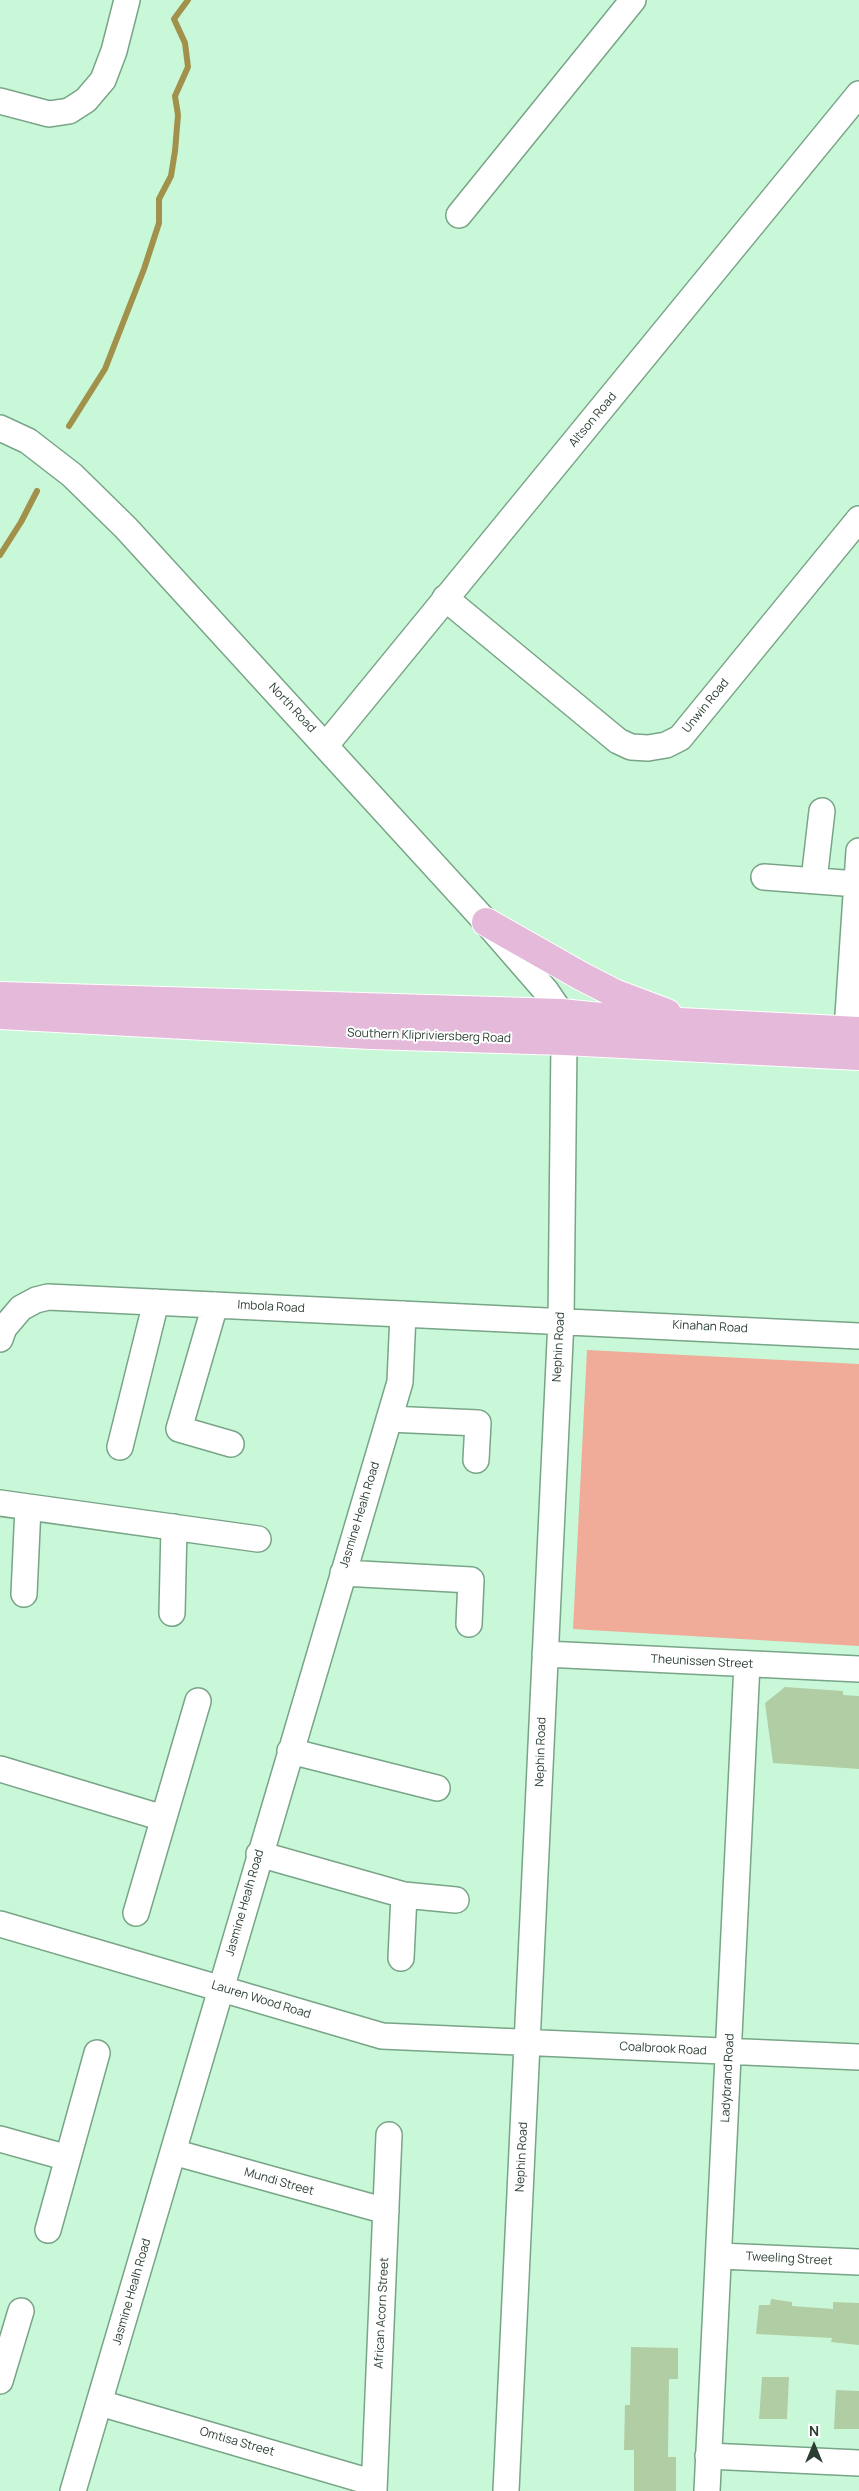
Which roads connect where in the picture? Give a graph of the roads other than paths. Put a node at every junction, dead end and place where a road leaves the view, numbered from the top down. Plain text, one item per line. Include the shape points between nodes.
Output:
1 (126, 0) edge
2 (634, 0) edge
3 (859, 94) edge
4 (0, 101) edge
5 (459, 215) dead end
6 (0, 428) edge
7 (859, 519) edge
8 (445, 598) junction
9 (326, 745) junction
10 (822, 811) dead end
11 (859, 850) edge
12 (764, 877) dead end
13 (814, 880) junction
14 (857, 884) junction
15 (486, 922) junction
16 (0, 996) edge
17 (217, 1013) junction
18 (561, 1013) junction
19 (0, 1015) edge
20 (708, 1022) junction
21 (853, 1031) edge
22 (564, 1041) junction
23 (859, 1056) edge
24 (156, 1302) junction
25 (215, 1305) junction
26 (403, 1314) junction
27 (561, 1320) junction
28 (859, 1336) edge
29 (0, 1339) edge
30 (388, 1419) junction
31 (231, 1444) dead end
32 (120, 1447) dead end
33 (476, 1460) dead end
34 (0, 1503) edge
35 (28, 1507) junction
36 (174, 1527) junction
37 (258, 1539) dead end
38 (343, 1573) junction
39 (24, 1594) dead end
40 (172, 1613) dead end
41 (469, 1624) dead end
42 (545, 1654) junction
43 (747, 1664) junction
44 (859, 1669) edge
45 (198, 1701) dead end
46 (290, 1751) junction
47 (0, 1769) edge
48 (437, 1788) dead end
49 (164, 1818) junction
50 (259, 1854) junction
51 (404, 1895) junction
52 (456, 1900) dead end
53 (136, 1913) dead end
54 (0, 1924) edge
55 (401, 1958) dead end
56 (220, 1987) junction
57 (527, 2042) junction
58 (97, 2053) dead end
59 (729, 2053) junction
60 (859, 2057) edge
61 (388, 2135) dead end
62 (0, 2139) edge
63 (173, 2152) junction
64 (68, 2158) junction
65 (386, 2212) junction
66 (48, 2230) dead end
67 (720, 2256) junction
68 (859, 2262) edge
69 (21, 2310) dead end
70 (0, 2381) edge
71 (100, 2403) junction
72 (708, 2456) junction
73 (859, 2464) edge
74 (374, 2487) edge
75 (73, 2491) edge
76 (506, 2491) edge
77 (707, 2491) edge

1 - 4 street via 114,51 103,80 86,100 68,111 49,114
2 - 5 street
3 - 8 street, Altson Road
6 - 9 street, North Road via 28,441 72,474
7 - 8 street, Unwin Road via 680,738 666,745 640,748 618,742
8 - 9 street, Altson Road
9 - 15 street, North Road
10 - 13 street
11 - 14 street
12 - 13 street
13 - 14 street
14 - 21 street
15 - 18 street, North Road
15 - 20 main road via 614,993 679,1017
16 - 17 main road, Southern Klipriviersberg Road
17 - 18 main road, Southern Klipriviersberg Road
17 - 19 main road, Southern Klipriviersberg Road
17 - 22 main road, Southern Klipriviersberg Road via 371,1035
18 - 20 main road, Southern Klipriviersberg Road
18 - 22 street, Nephin Road
20 - 21 main road, Southern Klipriviersberg Road
22 - 23 main road, Southern Klipriviersberg Road
22 - 27 street, Nephin Road
24 - 25 street, Imbola Road
24 - 29 street, Imbola Road via 42,1298 20,1308 4,1328
24 - 32 street
25 - 26 street, Imbola Road
25 - 31 street via 180,1429
26 - 27 street, Imbola Road
26 - 30 street, Jasmine Healh Road via 400,1382
27 - 28 street, Kinahan Road
27 - 42 street, Nephin Road
30 - 33 street via 478,1424
30 - 38 street, Jasmine Healh Road
34 - 35 street
35 - 36 street
35 - 39 street
36 - 37 street
36 - 40 street
38 - 41 street via 471,1580
38 - 46 street, Jasmine Healh Road
42 - 43 street, Theunissen Street
42 - 57 street, Nephin Road
43 - 44 street, Theunissen Street
43 - 59 street, Ladybrand Road
45 - 49 street
46 - 48 street
46 - 50 street, Jasmine Healh Road
47 - 49 street
49 - 53 street
50 - 51 street
50 - 56 street, Jasmine Healh Road
51 - 52 street
51 - 55 street
54 - 56 street, Lauren Wood Road
56 - 57 street, Lauren Wood Road via 382,2036
56 - 63 street, Jasmine Healh Road
57 - 59 street, Coalbrook Road
57 - 76 street, Nephin Road
58 - 64 street
59 - 60 street, Coalbrook Road
59 - 67 street, Ladybrand Road
61 - 65 street, African Acorn Street
62 - 64 street
63 - 65 street, Mundi Street
63 - 71 street, Jasmine Healh Road
64 - 66 street
65 - 74 street, African Acorn Street
67 - 68 street, Tweeling Street
67 - 72 street, Ladybrand Road
69 - 70 street
71 - 74 street, Omtisa Street
71 - 75 street, Jasmine Healh Road
72 - 73 street
72 - 77 street, Ladybrand Road

